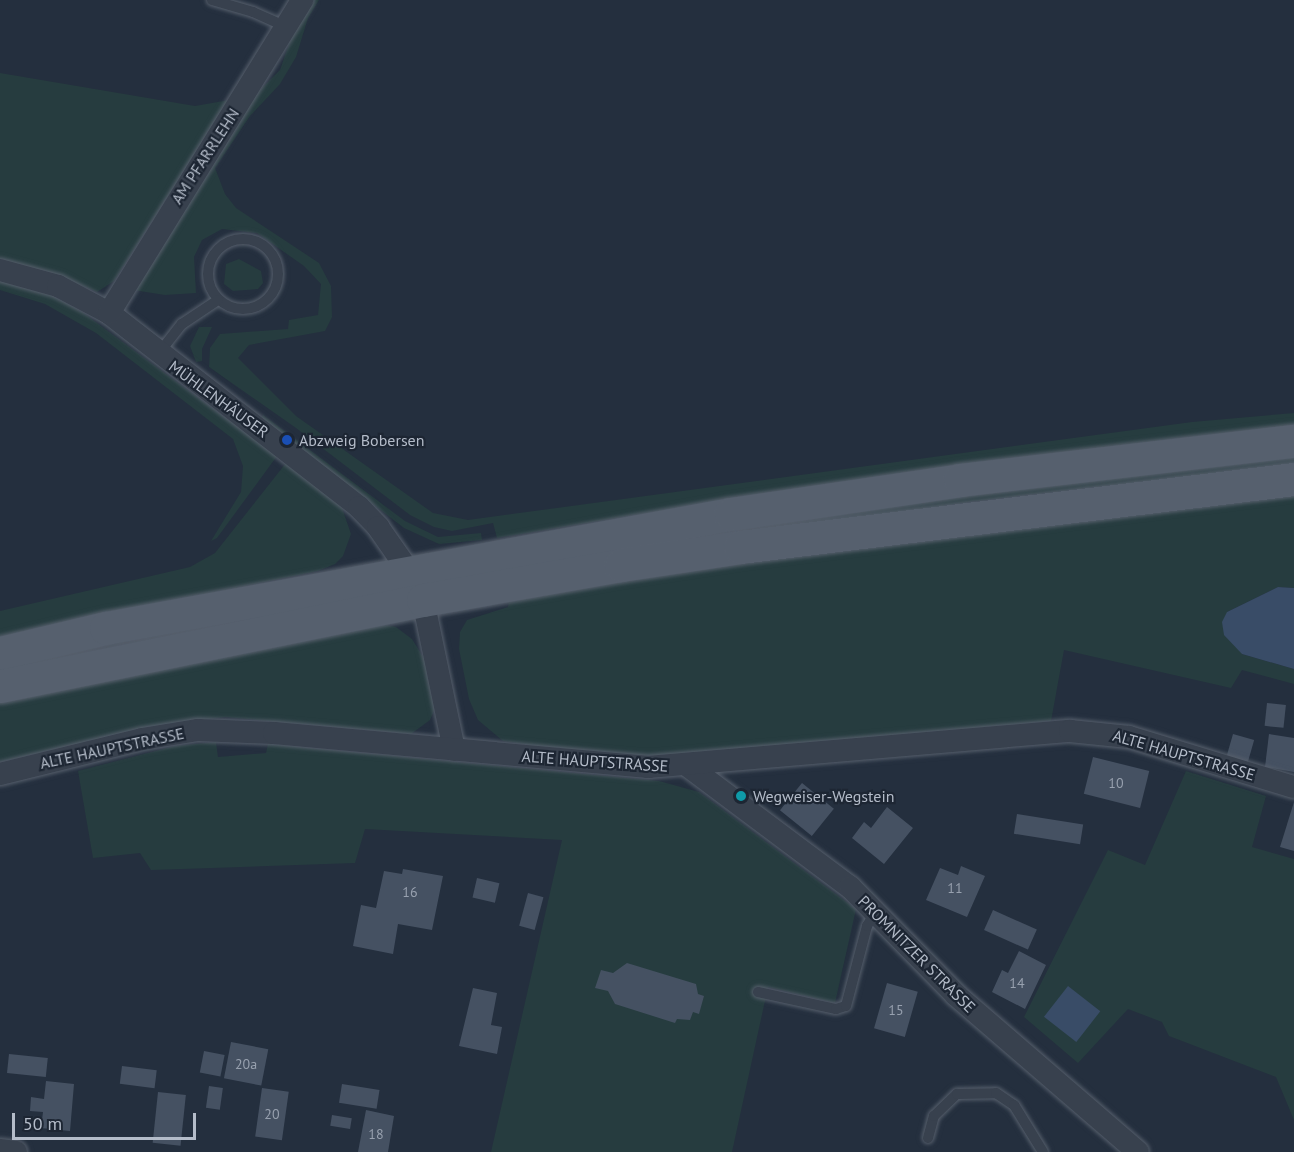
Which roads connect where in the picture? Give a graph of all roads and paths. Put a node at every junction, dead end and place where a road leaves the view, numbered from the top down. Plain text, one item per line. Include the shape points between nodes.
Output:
1 (212, 0) edge
2 (302, 0) edge
3 (286, 27) junction
4 (0, 270) edge
5 (218, 300) junction
6 (109, 313) junction
7 (158, 354) junction
8 (1294, 441) edge
9 (1294, 480) edge
10 (408, 570) junction
11 (423, 600) junction
12 (0, 653) edge
13 (0, 686) edge
14 (454, 750) junction
15 (688, 766) junction
16 (0, 774) edge
17 (1294, 787) edge
18 (876, 911) junction
19 (758, 992) dead end
20 (928, 1138) dead end
21 (0, 1150) edge
22 (1133, 1150) edge
23 (16, 1152) edge
24 (1043, 1152) edge

1 - 3 lane
2 - 3 street, AM PFARRLEHN
3 - 6 street, AM PFARRLEHN
4 - 6 street, MÜHLENHÄUSER via 58,286
5 - 5 lane via 241,310 264,303 273,294 278,277 275,259 268,249 245,239 228,243 213,255 207,278
5 - 7 lane via 182,324
6 - 7 street, MÜHLENHÄUSER
7 - 10 street, MÜHLENHÄUSER via 359,507
8 - 10 main road via 960,480 731,513
9 - 11 main road via 740,547
10 - 11 street, MÜHLENHÄUSER
10 - 12 main road via 106,628
11 - 13 main road
11 - 14 street, MÜHLENHÄUSER
14 - 15 street, ALTE HAUPTSTRASSE via 625,765
14 - 16 street, ALTE HAUPTSTRASSE via 198,730 142,739
15 - 17 street, ALTE HAUPTSTRASSE via 1089,731 1130,737
15 - 18 street, PROMNITZER STRASSE via 850,887
18 - 19 lane via 867,926 846,1006 836,1009
18 - 22 street, PROMNITZER STRASSE via 956,995
20 - 24 lane via 934,1116 957,1094 996,1093 1014,1105
21 - 23 street

